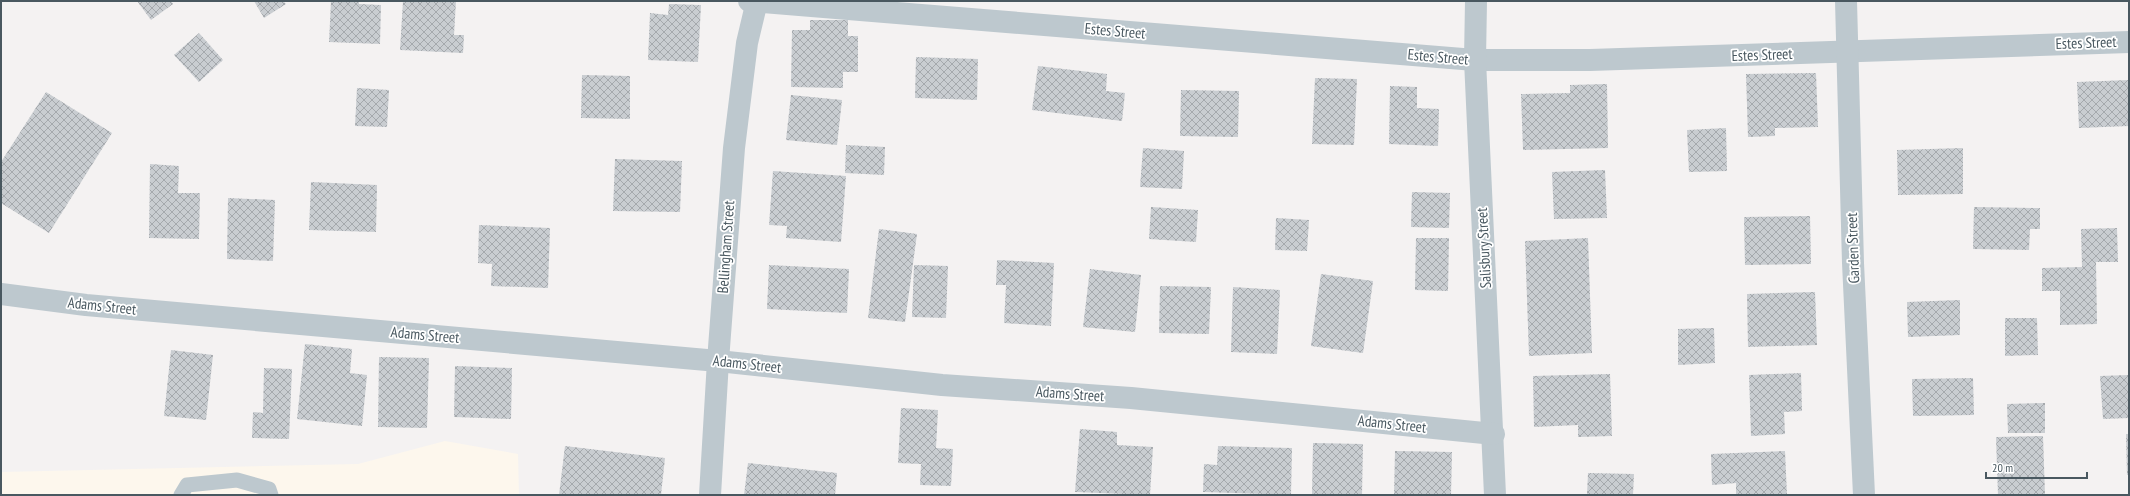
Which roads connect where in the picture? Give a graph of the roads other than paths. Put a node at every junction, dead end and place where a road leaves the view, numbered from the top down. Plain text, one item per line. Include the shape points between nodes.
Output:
1 (754, 1) edge
2 (1476, 1) edge
3 (1846, 1) edge
4 (2129, 42) edge
5 (1847, 52) junction
6 (1475, 60) junction
7 (1, 294) edge
8 (718, 361) junction
9 (1494, 434) junction
10 (181, 495) edge
11 (270, 495) edge
12 (710, 495) edge
13 (1495, 495) edge
14 (1864, 495) edge

1 - 6 street, Estes Street
1 - 8 street, Bellingham Street via 734,148
2 - 6 street, Salisbury Street
3 - 5 street, Garden Street
4 - 5 street, Estes Street
5 - 6 street, Estes Street via 1590,60
5 - 14 street, Garden Street via 1853,262
6 - 9 street, Salisbury Street
7 - 8 street, Adams Street via 86,305
8 - 9 street, Adams Street via 942,385 1131,398
8 - 12 street, Bellingham Street
9 - 13 street, Salisbury Street
10 - 11 lane via 187,485 237,480 269,488

